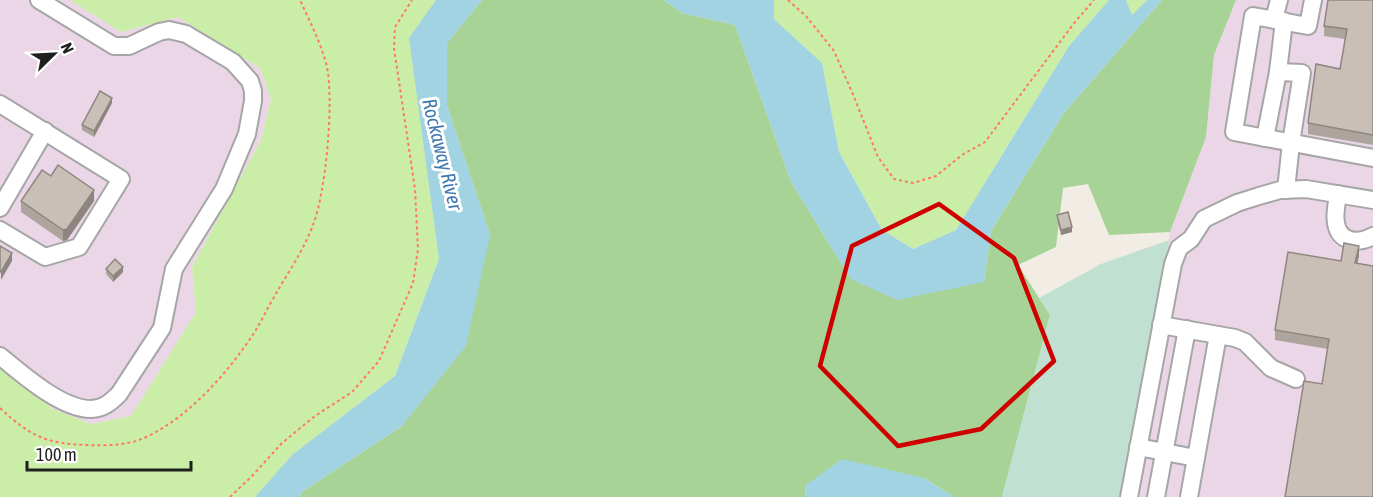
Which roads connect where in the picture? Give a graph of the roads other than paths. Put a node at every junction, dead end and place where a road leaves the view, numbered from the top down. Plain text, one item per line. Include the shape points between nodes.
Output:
1 (39, 0) edge
2 (1279, 0) edge
3 (1313, 0) edge
4 (1279, 20) junction
5 (1278, 72) junction
6 (0, 104) edge
7 (45, 131) junction
8 (1265, 138) junction
9 (1291, 142) junction
10 (1373, 158) edge
11 (1286, 190) junction
12 (1338, 194) junction
13 (1373, 200) edge
14 (0, 208) edge
15 (0, 230) edge
16 (1373, 236) edge
17 (1161, 325) junction
18 (1187, 329) junction
19 (1218, 335) junction
20 (0, 356) edge
21 (1296, 379) dead end
22 (1138, 447) junction
23 (1164, 452) junction
24 (1196, 458) junction
25 (1128, 497) edge
26 (1156, 497) edge
27 (1189, 497) edge

1 - 20 street via 114,46 129,46 169,30 186,34 233,62 250,81 253,101 247,135 224,189 174,269 162,328 112,402 92,409 68,402 43,389
2 - 4 street
3 - 4 street via 1308,26
4 - 5 street
4 - 8 street via 1253,16 1234,132
5 - 8 street
5 - 9 street via 1302,73
6 - 7 street
7 - 14 street
7 - 15 street via 121,179 79,247 45,257
8 - 9 street
9 - 10 street
9 - 11 street
11 - 12 street
11 - 17 street via 1258,196 1204,219 1191,239 1179,248
12 - 13 street
12 - 16 street via 1335,223 1341,236 1352,241
17 - 18 street
17 - 22 street
18 - 19 street
18 - 23 street
19 - 21 street via 1245,342 1271,369
19 - 24 street
22 - 23 street
22 - 25 street
23 - 24 street
23 - 26 street
24 - 27 street

